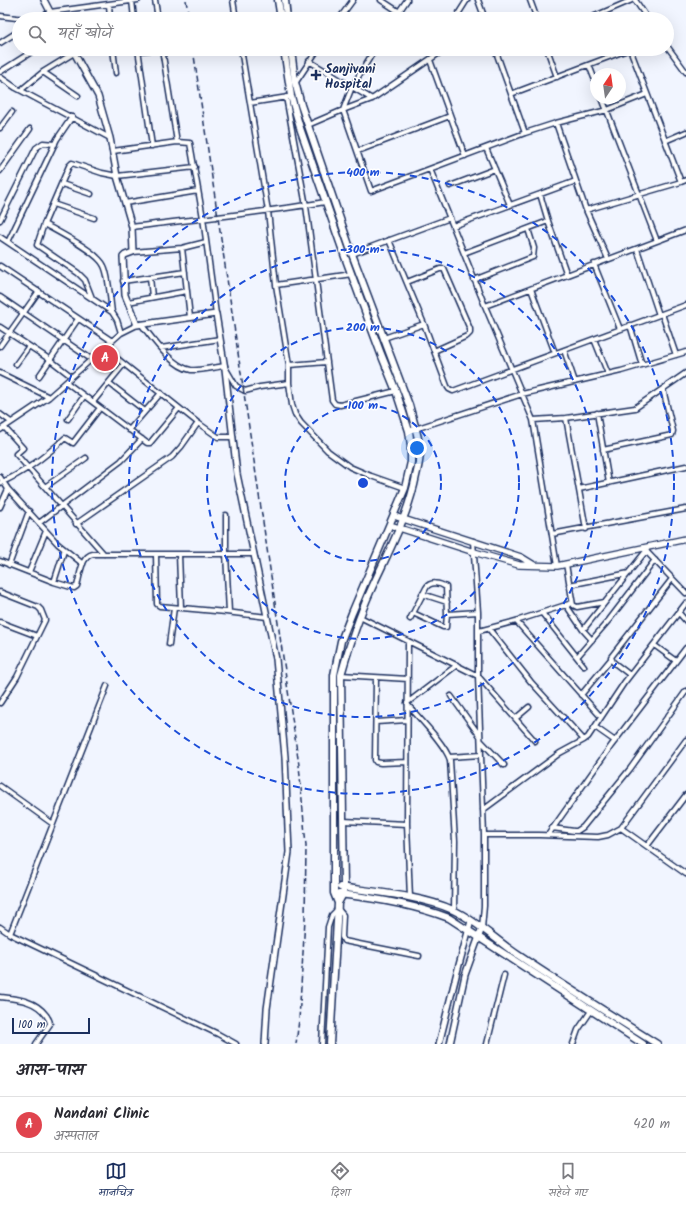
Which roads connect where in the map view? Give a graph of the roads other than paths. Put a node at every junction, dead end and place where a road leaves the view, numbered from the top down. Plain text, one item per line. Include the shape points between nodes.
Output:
1 (44, 0) edge
2 (132, 0) edge
3 (138, 0) edge
4 (155, 0) edge
5 (233, 0) edge
6 (278, 0) edge
7 (290, 0) edge
8 (353, 0) edge
9 (381, 0) edge
10 (407, 0) edge
11 (467, 0) edge
12 (478, 0) edge
13 (530, 0) edge
14 (633, 0) edge
15 (285, 3) edge
16 (109, 4) junction
17 (50, 12) joint
18 (110, 12) edge
19 (133, 12) edge
20 (157, 12) edge
21 (235, 12) edge
22 (279, 12) edge
23 (344, 12) edge
24 (398, 12) joint
25 (459, 12) edge
26 (482, 12) edge
27 (534, 12) edge
28 (605, 12) edge
29 (642, 12) edge
30 (0, 16) edge
31 (12, 17) edge
32 (12, 35) edge
33 (0, 43) edge
34 (25, 56) edge
35 (66, 56) edge
36 (76, 56) edge
37 (114, 56) edge
38 (139, 56) edge
39 (163, 56) edge
40 (242, 56) edge
41 (285, 56) edge
42 (292, 56) edge
43 (313, 56) edge
44 (371, 56) edge
45 (435, 56) edge
46 (497, 56) edge
47 (550, 56) edge
48 (612, 56) edge
49 (633, 56) edge
50 (674, 56) edge
51 (430, 60) junction
52 (309, 61) junction
53 (588, 65) junction
54 (590, 70) edge
55 (0, 72) edge
56 (43, 72) junction
57 (686, 72) edge
58 (116, 73) dead end
59 (0, 77) edge
60 (557, 77) junction
61 (295, 82) junction
62 (352, 87) junction
63 (22, 90) junction
64 (511, 94) junction
65 (647, 94) junction
66 (78, 96) dead end
67 (288, 97) junction
68 (372, 99) junction
69 (250, 103) junction
70 (604, 104) edge
71 (343, 110) junction
72 (607, 110) junction
73 (12, 112) dead end
74 (450, 116) junction
75 (72, 117) junction
76 (556, 123) junction
77 (308, 126) junction
78 (0, 128) edge
79 (30, 129) dead end
80 (686, 132) edge
81 (525, 133) junction
82 (110, 138) junction
83 (665, 141) junction
84 (177, 142) junction
85 (55, 144) junction
86 (152, 146) junction
87 (486, 148) junction
88 (358, 151) junction
89 (113, 152) junction
90 (465, 156) junction
91 (195, 167) junction
92 (430, 169) junction
93 (495, 169) junction
94 (0, 170) edge
95 (114, 176) junction
96 (686, 180) edge
97 (576, 181) junction
98 (681, 182) junction
99 (62, 184) junction
100 (450, 186) dead end
101 (198, 191) junction
102 (92, 194) dead end
103 (540, 194) junction
104 (639, 194) junction
105 (325, 202) junction
106 (125, 203) junction
107 (53, 204) junction
108 (510, 205) junction
109 (306, 206) junction
110 (586, 210) junction
111 (268, 211) junction
112 (94, 218) dead end
113 (203, 218) junction
114 (450, 218) junction
115 (0, 220) edge
116 (548, 221) junction
117 (44, 224) junction
118 (453, 226) junction
119 (132, 228) junction
120 (528, 229) junction
121 (686, 230) edge
122 (0, 237) edge
123 (389, 240) junction
124 (657, 241) junction
125 (8, 242) junction
126 (206, 242) junction
127 (182, 248) junction
128 (637, 249) junction
129 (133, 252) junction
130 (464, 253) junction
131 (352, 254) junction
132 (608, 259) junction
133 (594, 264) junction
134 (0, 266) edge
135 (185, 272) junction
136 (352, 274) junction
137 (567, 275) junction
138 (150, 278) junction
139 (316, 280) junction
140 (474, 280) junction
141 (123, 281) junction
142 (407, 282) junction
143 (276, 285) junction
144 (531, 289) junction
145 (187, 291) junction
146 (39, 292) junction
147 (0, 297) edge
148 (92, 298) junction
149 (152, 298) junction
150 (128, 302) junction
151 (686, 305) edge
152 (485, 306) junction
153 (24, 312) junction
154 (112, 312) junction
155 (216, 314) junction
156 (660, 314) junction
157 (190, 318) junction
158 (78, 319) junction
159 (424, 324) junction
160 (138, 325) junction
161 (630, 325) junction
162 (0, 327) edge
163 (620, 329) junction
164 (123, 332) junction
165 (9, 333) junction
166 (384, 338) junction
167 (220, 339) junction
168 (594, 339) junction
169 (63, 340) junction
170 (112, 341) junction
171 (0, 346) edge
172 (29, 346) junction
173 (104, 348) junction
174 (161, 348) junction
175 (564, 350) junction
176 (434, 351) junction
177 (686, 352) edge
178 (555, 353) junction
179 (676, 355) junction
180 (49, 359) junction
181 (91, 359) junction
182 (327, 362) junction
183 (16, 364) dead end
184 (124, 364) junction
185 (288, 365) junction
186 (642, 365) junction
187 (225, 367) junction
188 (511, 370) junction
189 (0, 373) edge
190 (686, 373) edge
191 (608, 374) junction
192 (39, 376) dead end
193 (72, 376) junction
194 (66, 382) junction
195 (575, 382) junction
196 (109, 383) junction
197 (289, 383) junction
198 (663, 389) junction
199 (396, 391) junction
200 (161, 393) junction
201 (84, 396) junction
202 (522, 396) junction
203 (50, 397) junction
204 (93, 402) junction
205 (100, 408) junction
206 (179, 408) junction
207 (145, 411) junction
208 (597, 413) junction
209 (0, 414) edge
210 (566, 418) junction
211 (68, 419) dead end
212 (533, 420) junction
213 (11, 422) junction
214 (198, 423) junction
215 (416, 428) junction
216 (2, 429) edge
217 (129, 430) junction
218 (409, 430) junction
219 (233, 437) junction
220 (142, 439) junction
221 (603, 450) junction
222 (86, 458) dead end
223 (686, 466) edge
224 (27, 468) junction
225 (0, 477) edge
226 (1, 483) edge
227 (609, 483) junction
228 (45, 487) junction
229 (405, 488) junction
230 (8, 489) junction
231 (579, 490) junction
232 (61, 506) junction
233 (0, 507) edge
234 (686, 509) edge
235 (29, 511) junction
236 (226, 515) dead end
237 (394, 516) junction
238 (403, 518) junction
239 (39, 523) junction
240 (76, 524) junction
241 (390, 525) junction
242 (399, 529) junction
243 (586, 529) junction
244 (46, 531) junction
245 (552, 534) junction
246 (686, 539) edge
247 (473, 542) junction
248 (644, 549) junction
249 (64, 551) junction
250 (474, 552) junction
251 (104, 554) junction
252 (156, 554) junction
253 (179, 554) junction
254 (226, 554) junction
255 (254, 554) junction
256 (655, 560) junction
257 (0, 561) edge
258 (83, 564) junction
259 (566, 564) junction
260 (9, 565) junction
261 (534, 566) junction
262 (557, 566) junction
263 (29, 572) junction
264 (629, 572) junction
265 (672, 579) junction
266 (54, 582) junction
267 (569, 585) junction
268 (0, 592) edge
269 (686, 593) edge
270 (422, 594) junction
271 (447, 602) junction
272 (605, 602) junction
273 (572, 603) junction
274 (686, 603) edge
275 (566, 605) junction
276 (174, 608) junction
277 (181, 608) junction
278 (229, 612) junction
279 (478, 612) junction
280 (413, 613) junction
281 (542, 613) junction
282 (679, 613) junction
283 (447, 614) junction
284 (267, 617) junction
285 (360, 617) junction
286 (410, 619) dead end
287 (516, 621) junction
288 (686, 621) edge
289 (0, 622) edge
290 (489, 629) junction
291 (583, 630) junction
292 (479, 631) junction
293 (37, 636) junction
294 (592, 640) junction
295 (408, 641) junction
296 (169, 644) dead end
297 (654, 646) junction
298 (686, 648) edge
299 (577, 657) junction
300 (611, 659) junction
301 (676, 661) junction
302 (457, 665) junction
303 (584, 666) dead end
304 (341, 675) junction
305 (630, 675) junction
306 (478, 676) junction
307 (376, 678) junction
308 (408, 679) junction
309 (107, 686) dead end
310 (686, 691) edge
311 (581, 695) junction
312 (451, 696) dead end
313 (0, 703) edge
314 (408, 704) junction
315 (530, 707) dead end
316 (601, 717) junction
317 (516, 718) junction
318 (407, 720) junction
319 (376, 722) junction
320 (596, 727) junction
321 (481, 739) junction
322 (584, 740) junction
323 (686, 740) edge
324 (535, 741) dead end
325 (615, 741) junction
326 (481, 755) junction
327 (449, 757) junction
328 (407, 762) junction
329 (504, 765) dead end
330 (0, 786) edge
331 (686, 795) edge
332 (483, 810) junction
333 (343, 821) junction
334 (53, 824) junction
335 (407, 824) junction
336 (552, 828) junction
337 (621, 828) junction
338 (484, 835) junction
339 (548, 835) junction
340 (647, 846) junction
341 (686, 874) edge
342 (335, 886) junction
343 (344, 887) junction
344 (334, 893) junction
345 (343, 894) junction
346 (410, 898) junction
347 (338, 906) junction
348 (454, 910) junction
349 (471, 921) junction
350 (0, 928) edge
351 (482, 928) junction
352 (468, 931) junction
353 (10, 934) junction
354 (479, 938) junction
355 (419, 956) dead end
356 (504, 975) dead end
357 (0, 997) edge
358 (591, 1011) junction
359 (633, 1041) edge
360 (36, 1044) edge
361 (236, 1044) edge
362 (265, 1044) edge
363 (322, 1044) edge
364 (330, 1044) edge
365 (439, 1044) edge
366 (450, 1044) edge
367 (487, 1044) edge
368 (573, 1044) edge
369 (643, 1044) edge
370 (657, 1044) edge

1 - 17 street
2 - 3 street
2 - 16 street
2 - 19 street
4 - 20 street
5 - 21 street
6 - 22 main road
7 - 15 street
8 - 23 street
9 - 24 street
10 - 24 street
11 - 25 street
12 - 26 street
13 - 27 street
14 - 28 street
14 - 29 street
16 - 17 street
16 - 18 street
30 - 31 street
32 - 33 street
34 - 55 street
35 - 56 street
36 - 82 street via 98,96
37 - 58 street
38 - 86 street
39 - 84 street
40 - 69 street
41 - 67 main road
42 - 61 main road
43 - 52 street
44 - 62 street
45 - 51 street
46 - 64 street
47 - 60 street
48 - 53 street
49 - 65 street
50 - 57 street
51 - 68 street
51 - 74 street
52 - 61 street
52 - 62 street
53 - 54 street
53 - 60 street
56 - 63 street
56 - 66 street
59 - 63 street
60 - 64 street
61 - 77 main road
62 - 68 street
62 - 71 street
63 - 75 street
64 - 81 street
65 - 72 street
65 - 83 street
67 - 69 street
67 - 105 main road
67 - 109 street
68 - 71 street
69 - 111 street
70 - 72 street
71 - 77 street
71 - 88 street
72 - 76 street
72 - 104 street
73 - 78 street
74 - 88 street
74 - 90 street
75 - 82 street
75 - 85 street
76 - 81 street
76 - 97 street
77 - 131 main road
79 - 94 street
80 - 83 street
81 - 87 street
82 - 89 street
83 - 98 street
84 - 86 street
84 - 91 street via 190,143
85 - 115 street via 43,143 36,148
85 - 125 street
86 - 89 street
87 - 90 street
87 - 93 street
88 - 92 street via 371,191
89 - 95 street
90 - 92 street
91 - 95 street
91 - 101 street
92 - 114 street
93 - 100 street
93 - 108 street
95 - 99 street via 72,163
95 - 106 street
96 - 98 street
97 - 103 street
97 - 110 street
98 - 104 street
99 - 102 street
99 - 107 street
101 - 106 street
101 - 113 street
103 - 108 street
103 - 116 street
104 - 110 street
104 - 124 street
105 - 109 street
105 - 136 main road
106 - 119 street
107 - 112 street
107 - 117 street
108 - 118 street
109 - 111 street
109 - 139 street
110 - 132 street
111 - 113 street
111 - 143 street
113 - 119 street
113 - 126 street
114 - 118 street
114 - 123 street
116 - 120 street
116 - 137 street
117 - 148 street via 38,246 78,273 85,280
117 - 154 street via 76,242 102,262
118 - 130 street
119 - 129 street
120 - 130 street
120 - 140 street via 534,248 533,257
121 - 124 street
122 - 125 street
123 - 131 street
123 - 142 street
124 - 128 street
125 - 148 street
126 - 127 street
126 - 155 street
127 - 129 street
127 - 135 street
128 - 132 street
128 - 156 street
129 - 141 street via 123,256
130 - 140 street
131 - 166 main road
132 - 133 street
133 - 137 street
133 - 163 street
134 - 146 street
135 - 138 street
135 - 145 street
136 - 139 street
136 - 199 main road
137 - 144 street
138 - 141 street
138 - 149 street
139 - 143 street
139 - 182 street
140 - 152 street
141 - 150 street
142 - 159 street
142 - 176 street via 444,270 470,329 467,336
143 - 185 street
144 - 152 street
144 - 178 street
145 - 149 street
145 - 157 street
146 - 153 street
146 - 158 street
147 - 153 street
148 - 154 street
149 - 150 street
150 - 160 street
151 - 156 street
152 - 188 street
153 - 165 street
153 - 169 street
154 - 164 street
155 - 157 street
155 - 167 street
156 - 161 street
156 - 179 street
157 - 160 street
158 - 169 street
158 - 170 street
159 - 166 street
159 - 176 street
160 - 164 street
160 - 174 street
161 - 163 street
161 - 186 street
162 - 165 street
163 - 168 street
164 - 170 street
165 - 171 street
165 - 172 street
166 - 215 main road
167 - 174 street
167 - 187 street
168 - 175 street
168 - 191 street
169 - 180 street
169 - 181 street
170 - 173 street
172 - 180 street
172 - 183 street
173 - 181 street
173 - 184 street
174 - 187 street via 184,368 192,370
175 - 178 street
175 - 195 street
176 - 188 street via 447,386 455,391
177 - 179 street
178 - 188 street
179 - 186 street
180 - 192 street
180 - 193 street
181 - 193 street
182 - 185 street
182 - 199 street via 332,400 335,404 340,405
184 - 196 street
184 - 200 street
185 - 197 street
186 - 191 street
187 - 197 street via 236,386 245,391
187 - 219 street
188 - 202 street
189 - 203 street
190 - 198 street
191 - 195 street
193 - 194 street
194 - 201 street
194 - 203 street
195 - 202 street
196 - 204 street
196 - 207 street
197 - 229 street via 295,414 328,451 350,467
198 - 208 street via 635,408
198 - 221 street via 673,430 672,436
199 - 218 main road
200 - 206 street
200 - 207 street
201 - 204 street
201 - 211 street
202 - 212 street
202 - 215 street
203 - 213 street
204 - 205 street
205 - 217 street
205 - 224 street via 73,443 65,438
206 - 214 street
206 - 220 street via 150,443
207 - 217 street
208 - 210 street
208 - 221 street
209 - 213 street
210 - 212 street
210 - 231 street
212 - 245 street
213 - 216 street
214 - 219 street via 221,437
214 - 240 street via 172,456
215 - 218 street
215 - 238 main road via 419,463
216 - 224 street via 23,448 16,454
217 - 220 street
218 - 229 main road via 411,462
219 - 255 street via 237,474
220 - 232 street via 121,461
221 - 227 street
222 - 228 street
223 - 227 street
224 - 226 street
224 - 228 street
225 - 226 street
226 - 230 street
227 - 231 street
228 - 232 street
229 - 237 main road
230 - 233 street
230 - 235 street
231 - 243 street
232 - 239 street
232 - 240 street
234 - 243 street
235 - 239 street
235 - 260 street
236 - 254 street
237 - 238 main road
237 - 241 main road
238 - 242 main road
238 - 247 main road
239 - 244 street
240 - 251 street
241 - 242 main road
241 - 342 main road via 341,641 334,675
242 - 250 main road
242 - 285 main road
243 - 245 street
244 - 249 street
244 - 263 street
245 - 262 street
246 - 248 main road
247 - 250 street
247 - 261 main road via 521,557
248 - 256 street
248 - 259 main road
248 - 264 street
249 - 258 street
249 - 266 street
250 - 261 main road via 519,565
250 - 279 street
251 - 252 street
251 - 258 street via 89,555
252 - 253 street
252 - 276 street via 157,604
253 - 254 street
253 - 277 street
254 - 255 street
254 - 278 street
255 - 284 street
256 - 265 street
256 - 294 street
257 - 260 street
258 - 266 street via 77,586 74,588
259 - 262 main road
259 - 267 street
260 - 263 street
261 - 262 main road
263 - 266 street
264 - 267 street
264 - 272 street
265 - 269 street
265 - 300 street
267 - 273 street
268 - 293 street via 41,610 45,620
270 - 271 street
270 - 271 street via 429,584 443,585 447,589
270 - 280 street
271 - 283 street
272 - 273 street via 577,607
272 - 291 street
273 - 275 street
274 - 282 street
275 - 281 street
275 - 291 street
276 - 277 street
276 - 296 street
277 - 278 street
278 - 284 street
279 - 283 street
279 - 292 street
280 - 283 street via 444,628 447,625
280 - 286 street
281 - 287 street
281 - 299 street
282 - 288 street
282 - 297 street
284 - 362 street via 276,659 285,757 289,852 267,1009
285 - 295 street
285 - 304 main road
287 - 290 street
287 - 311 street
289 - 293 street
290 - 292 street
290 - 322 street via 531,682
291 - 294 street
292 - 306 street
293 - 313 street via 17,677
294 - 299 street
295 - 302 street
295 - 308 street
297 - 301 street
297 - 305 street
298 - 301 street
299 - 303 street
300 - 305 street
300 - 311 street
301 - 325 street
302 - 306 street
302 - 314 street
304 - 307 street
304 - 333 main road
305 - 316 street
306 - 317 street
306 - 321 street
307 - 308 street
307 - 319 street
308 - 314 street
309 - 334 street
310 - 336 street via 626,774 583,827 577,831
311 - 316 street
312 - 321 street
314 - 318 street
314 - 327 street
315 - 317 street
316 - 320 street
317 - 324 street
318 - 319 street
318 - 328 street
319 - 328 street via 376,762
320 - 322 street
320 - 325 street
321 - 326 street
321 - 329 street
322 - 332 street via 560,753
323 - 337 street
325 - 336 street
326 - 327 street
326 - 332 street
327 - 348 street via 455,835
328 - 335 street
330 - 334 street
331 - 340 street
332 - 338 street
333 - 335 street
333 - 343 main road
334 - 353 street
335 - 346 street
336 - 339 street
337 - 339 street via 598,837
337 - 340 street
338 - 339 street
338 - 351 street
340 - 341 street
342 - 343 main road
342 - 344 main road
343 - 345 main road
343 - 346 main road
344 - 345 main road
344 - 347 main road
345 - 347 main road
345 - 352 main road via 431,911 449,918
346 - 348 main road
347 - 355 street via 343,915 344,941
347 - 363 street via 328,926
347 - 364 main road
348 - 349 main road
349 - 351 main road
349 - 352 street
350 - 353 street
351 - 354 street
351 - 370 main road via 518,955
352 - 354 main road
352 - 365 street
353 - 361 street
354 - 358 main road
354 - 366 street via 465,975
356 - 367 street
357 - 360 street via 32,1003 42,1010 50,1021 49,1027
358 - 359 main road
358 - 368 street via 578,1030
359 - 369 main road

